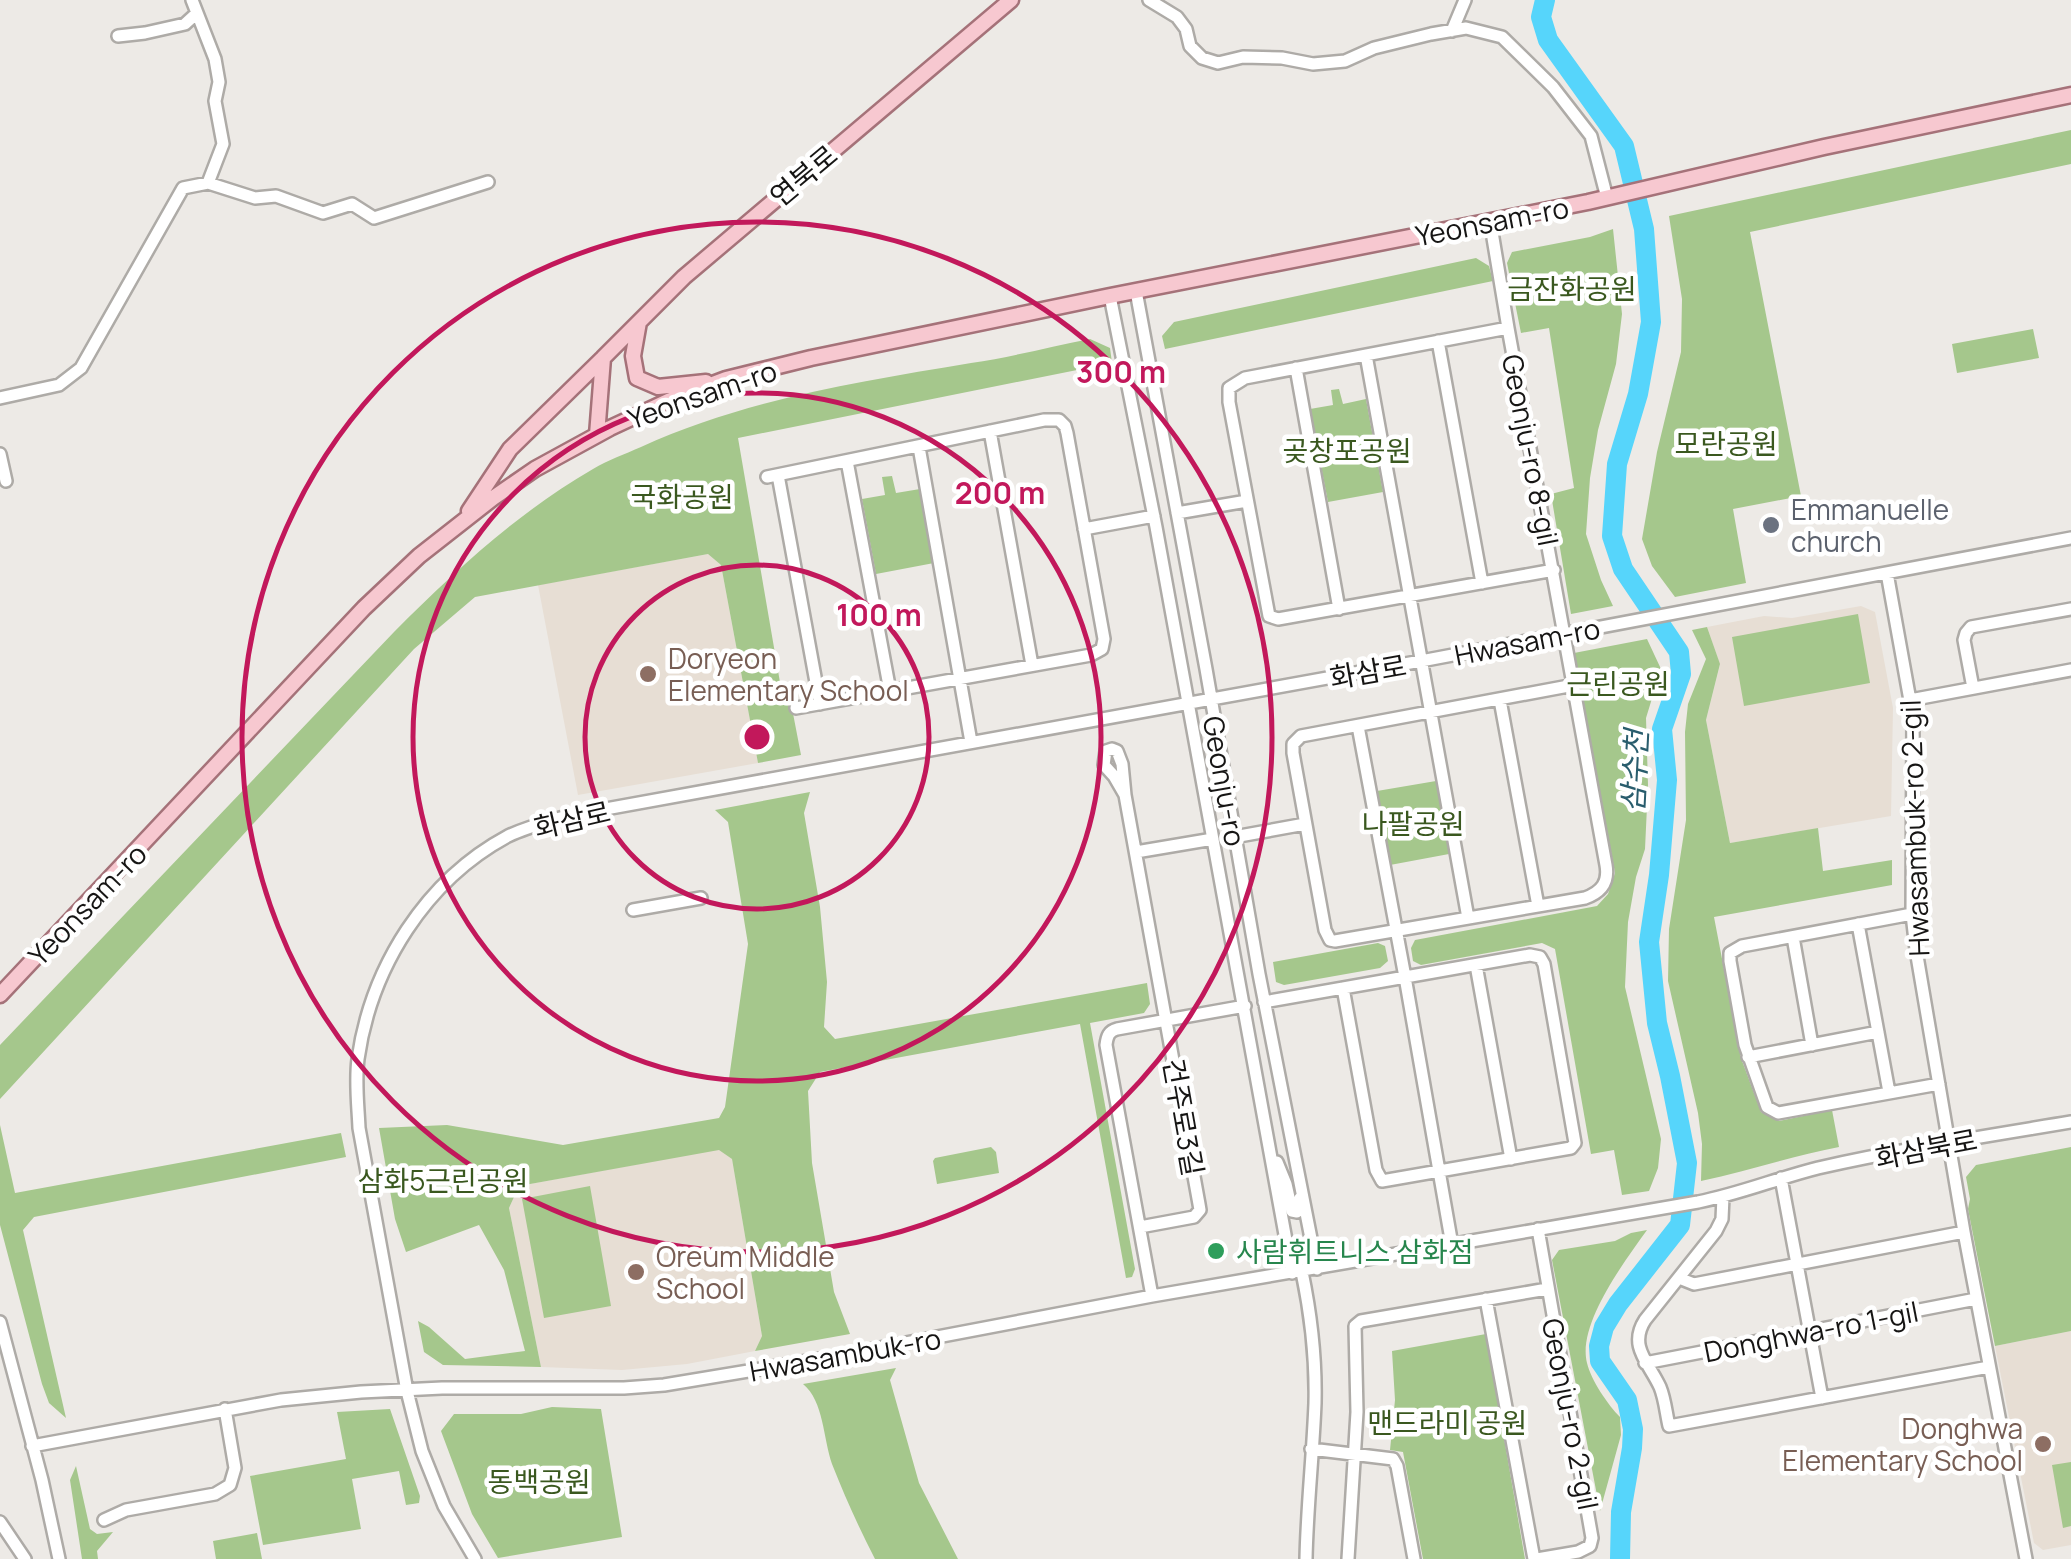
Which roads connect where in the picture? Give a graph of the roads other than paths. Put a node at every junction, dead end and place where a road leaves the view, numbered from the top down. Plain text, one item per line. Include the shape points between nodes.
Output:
1 (192, 0) edge
2 (1011, 0) edge
3 (1149, 0) edge
4 (1464, 0) edge
5 (197, 13) junction
6 (1452, 30) junction
7 (118, 36) dead end
8 (2071, 94) edge
9 (488, 182) dead end
10 (208, 183) junction
11 (1611, 197) junction
12 (1490, 220) junction
13 (1136, 291) junction
14 (1110, 296) junction
15 (638, 322) junction
16 (1508, 328) junction
17 (1438, 341) junction
18 (1366, 355) junction
19 (602, 358) junction
20 (1296, 368) junction
21 (726, 379) junction
22 (0, 398) edge
23 (990, 430) junction
24 (596, 434) junction
25 (919, 446) junction
26 (0, 454) edge
27 (847, 461) junction
28 (6, 481) dead end
29 (1247, 501) junction
30 (1177, 513) junction
31 (1154, 516) junction
32 (463, 521) junction
33 (1084, 529) junction
34 (2071, 538) edge
35 (1554, 570) junction
36 (1886, 573) junction
37 (1482, 583) junction
38 (1409, 596) junction
39 (1339, 609) junction
40 (2071, 609) edge
41 (1565, 634) junction
42 (1421, 661) junction
43 (1032, 665) junction
44 (2071, 670) edge
45 (961, 678) junction
46 (1574, 685) junction
47 (1973, 688) junction
48 (890, 691) junction
49 (1211, 698) junction
50 (1500, 700) junction
51 (1910, 700) junction
52 (1188, 702) junction
53 (820, 704) junction
54 (796, 708) dead end
55 (1431, 712) junction
56 (1358, 726) junction
57 (971, 742) junction
58 (1125, 795) dead end
59 (1305, 824) junction
60 (1234, 838) junction
61 (1213, 839) junction
62 (1136, 852) junction
63 (701, 898) dead end
64 (1538, 906) junction
65 (634, 910) dead end
66 (1912, 914) junction
67 (1468, 918) junction
68 (1858, 924) junction
69 (1395, 930) junction
70 (1793, 936) junction
71 (1476, 965) junction
72 (1405, 977) junction
73 (1343, 988) junction
74 (0, 994) edge
75 (1264, 1002) junction
76 (1244, 1006) junction
77 (1166, 1020) junction
78 (1878, 1032) junction
79 (1812, 1045) junction
80 (1748, 1056) junction
81 (1939, 1084) junction
82 (1889, 1092) junction
83 (2071, 1122) edge
84 (1268, 1140) junction
85 (1948, 1143) junction
86 (1510, 1159) junction
87 (1438, 1172) junction
88 (1781, 1178) junction
89 (1300, 1184) junction
90 (1723, 1197) junction
91 (1140, 1227) junction
92 (1538, 1229) junction
93 (1964, 1232) junction
94 (1452, 1246) junction
95 (1797, 1264) junction
96 (1317, 1269) junction
97 (1297, 1272) junction
98 (1679, 1278) junction
99 (1547, 1289) junction
100 (1152, 1296) junction
101 (1486, 1299) junction
102 (1976, 1299) junction
103 (0, 1322) edge
104 (1810, 1332) junction
105 (1645, 1363) junction
106 (1989, 1367) junction
107 (407, 1391) junction
108 (1822, 1398) junction
109 (225, 1409) junction
110 (32, 1446) junction
111 (1311, 1450) junction
112 (1354, 1454) junction
113 (104, 1520) dead end
114 (0, 1522) edge
115 (25, 1559) edge
116 (58, 1559) edge
117 (475, 1559) edge
118 (1306, 1559) edge
119 (1348, 1559) edge
120 (1414, 1559) edge
121 (1536, 1559) edge
122 (2026, 1559) edge

1 - 5 street
2 - 15 main road, 연북로
3 - 6 street via 1177,16 1202,58 1218,63 1243,57 1345,61
4 - 6 street
5 - 7 street via 185,24
5 - 10 street via 219,82 215,101 223,144
6 - 11 street via 1502,38 1553,88 1590,136
8 - 11 main road, Yeonsam-ro
9 - 10 street via 374,218 352,204 323,213
10 - 22 street via 184,188 81,368 59,385
11 - 12 main road, Yeonsam-ro
12 - 13 main road, Yeonsam-ro
12 - 16 street
13 - 14 main road, Yeonsam-ro
13 - 30 street, Geonju-ro
14 - 21 main road, Yeonsam-ro
14 - 31 street, Geonju-ro
15 - 19 main road, 연북로
15 - 21 main road via 637,378 658,387
16 - 17 street, Geonju-ro 8-gil
16 - 35 street, Geonju-ro 8-gil
17 - 18 street, Geonju-ro 8-gil
17 - 37 street
18 - 20 street, Geonju-ro 8-gil
18 - 38 street
19 - 24 main road
19 - 32 main road, 연북로 via 510,449
20 - 29 street, Geonju-ro 8-gil via 1245,378 1229,388
20 - 39 street
21 - 24 main road, Yeonsam-ro
23 - 25 street
23 - 33 street via 1063,422
23 - 43 street
24 - 32 main road, Yeonsam-ro
25 - 27 street
25 - 45 street
26 - 28 street
27 - 48 street
27 - 53 street via 773,476
29 - 30 street
29 - 39 street, Geonju-ro 8-gil via 1269,616
30 - 49 street, Geonju-ro
31 - 33 street
31 - 52 street, Geonju-ro
32 - 74 main road, Yeonsam-ro via 364,608
33 - 43 street via 1103,646
34 - 36 street
35 - 37 street, Geonju-ro 8-gil
35 - 41 street
36 - 41 street, Hwasam-ro
36 - 51 street, Hwasambuk-ro 2-gil
37 - 38 street, Geonju-ro 8-gil
38 - 39 street, Geonju-ro 8-gil
38 - 42 street
40 - 47 street via 1971,627 1964,640
41 - 42 street, Hwasam-ro
41 - 46 street
42 - 49 street, 화삼로
42 - 55 street
43 - 45 street
44 - 47 street
45 - 48 street
45 - 57 street
46 - 50 street
46 - 64 street via 1608,874 1594,895
47 - 51 street
48 - 53 street
49 - 52 street, 화삼로
49 - 60 street, Geonju-ro
50 - 55 street
50 - 64 street
51 - 66 street, Hwasambuk-ro 2-gil
52 - 57 street, 화삼로
52 - 61 street, Geonju-ro
53 - 54 street
55 - 56 street
55 - 67 street
56 - 59 street via 1301,736 1293,744
56 - 69 street
57 - 107 street, 화삼로 via 567,816 478,854 432,895 406,929 366,1016 356,1092
58 - 62 street
59 - 60 street
59 - 69 street via 1326,936 1335,941
60 - 75 street, Geonju-ro
61 - 62 street
61 - 76 street, Geonju-ro
62 - 77 street
63 - 65 street
64 - 67 street
66 - 68 street
66 - 81 street, Hwasambuk-ro 2-gil
67 - 69 street
68 - 70 street
68 - 78 street
69 - 72 street
70 - 79 street
70 - 80 street via 1730,953
71 - 72 street
71 - 86 street
71 - 86 street via 1542,960 1574,1136 1571,1148
72 - 73 street
72 - 87 street
73 - 75 street
73 - 87 street via 1378,1177 1386,1182
75 - 89 street, Geonju-ro
76 - 77 street, 건주로3길
76 - 84 street, Geonju-ro
77 - 91 street, 건주로3길 via 1117,1028 1106,1040
77 - 91 street, 건주로3길 via 1200,1210 1194,1217
78 - 79 street
78 - 82 street
79 - 80 street
80 - 82 street via 1772,1112
81 - 82 street
81 - 85 street, Hwasambuk-ro 2-gil
83 - 85 street, 화삼북로
84 - 89 street via 1294,1212
84 - 97 street, Geonju-ro
85 - 88 street, 화삼북로
85 - 93 street
86 - 87 street
87 - 94 street
88 - 90 street
88 - 95 street
89 - 96 street, Geonju-ro
90 - 92 street, Hwasambuk-ro
90 - 98 street via 1722,1219
91 - 100 street, 건주로3길
92 - 94 street, Hwasambuk-ro
92 - 99 street
93 - 95 street
93 - 102 street
94 - 96 street, Hwasambuk-ro
95 - 98 street via 1694,1284
95 - 104 street
96 - 97 street, Hwasambuk-ro
97 - 100 street, Hwasambuk-ro
97 - 111 street, Geonju-ro via 1314,1348
98 - 105 street via 1640,1328
99 - 101 street, Geonju-ro 2-gil
99 - 121 street, Geonju-ro 2-gil via 1592,1538 1583,1551
100 - 107 street, Hwasambuk-ro via 664,1385
101 - 112 street, Geonju-ro 2-gil via 1354,1326
101 - 121 street, Geonju-ro 2-gil
102 - 104 street, Donghwa-ro 1-gil
102 - 106 street
103 - 110 street
104 - 105 street, Donghwa-ro 1-gil
104 - 108 street
105 - 108 street via 1661,1390 1669,1426
106 - 108 street
106 - 122 street
107 - 109 street, Hwasambuk-ro
107 - 117 street, 화삼로 via 444,1506
109 - 110 street, Hwasambuk-ro
109 - 113 street via 235,1468 230,1485
110 - 116 street
111 - 112 street
111 - 118 street, Geonju-ro
112 - 119 street, Geonju-ro 2-gil
112 - 120 street via 1395,1462
114 - 115 street

